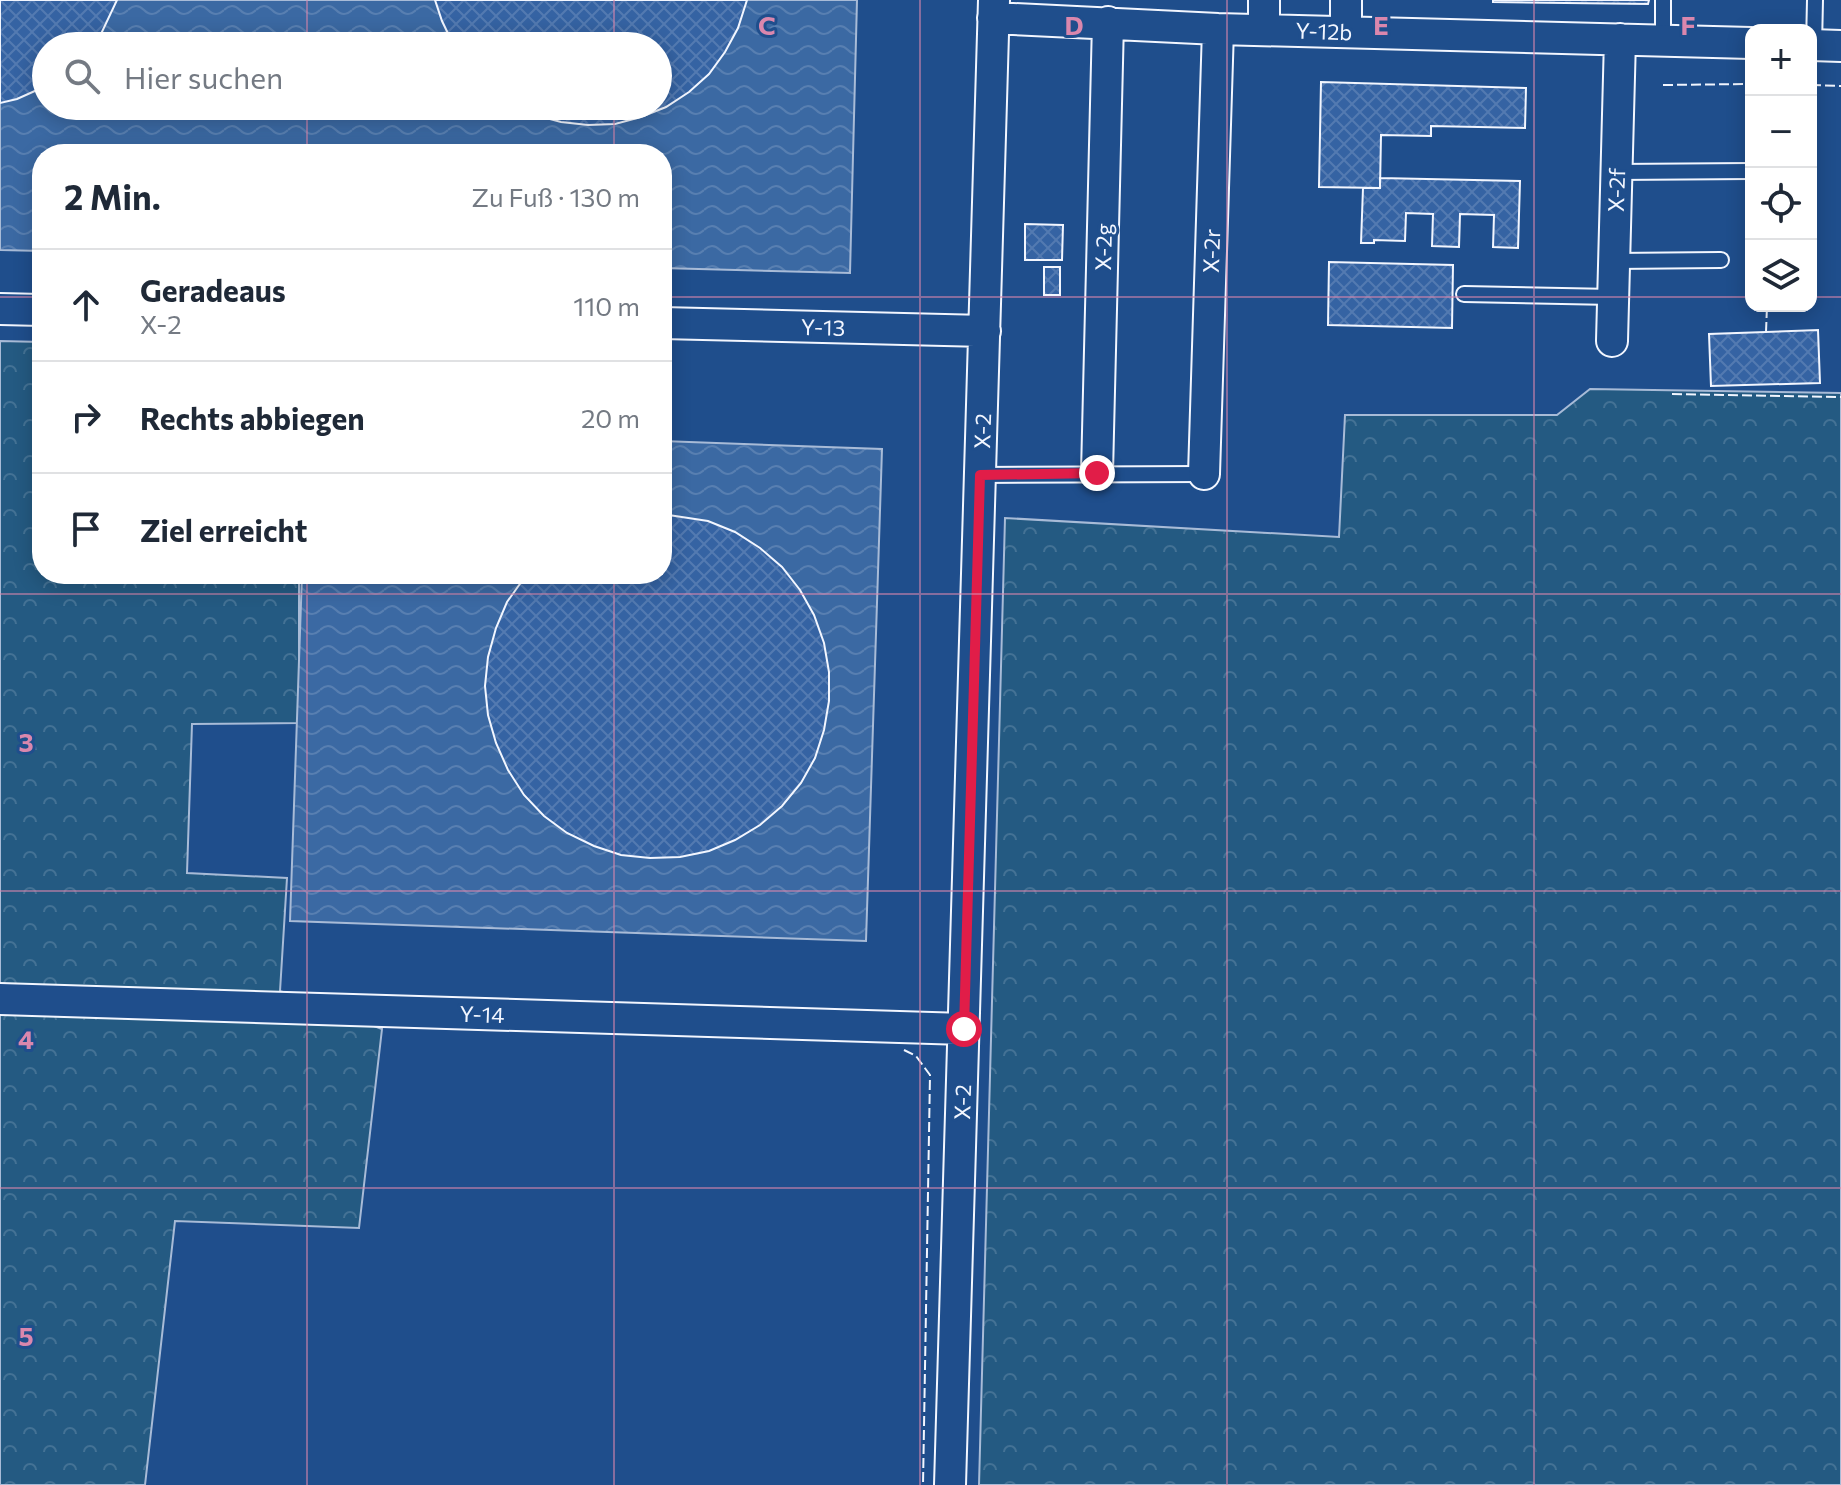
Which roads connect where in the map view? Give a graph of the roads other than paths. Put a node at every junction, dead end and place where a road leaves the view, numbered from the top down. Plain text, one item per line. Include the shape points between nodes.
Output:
1 (1346, 0) edge
2 (1663, 0) edge
3 (1815, 0) edge
4 (994, 9) edge
5 (1104, 14) edge
6 (1264, 15) edge
7 (1218, 29) junction
8 (1346, 32) junction
9 (1620, 39) junction
10 (1663, 40) junction
11 (1745, 43) edge
12 (1822, 45) edge
13 (1745, 171) edge
14 (1616, 172) junction
15 (1721, 260) dead end
16 (1614, 261) junction
17 (1464, 294) dead end
18 (1613, 297) junction
19 (0, 309) edge
20 (32, 310) edge
21 (672, 323) edge
22 (985, 331) junction
23 (1612, 341) dead end
24 (1097, 473) junction
25 (1204, 474) joint
26 (980, 475) junction
27 (0, 999) edge
28 (964, 1029) junction
29 (950, 1485) edge

1 - 8 street
2 - 10 lane
3 - 12 lane
4 - 5 street, Y-12b
4 - 22 street, X-2
5 - 7 street, Y-12b
5 - 24 street, X-2g
6 - 7 street, Y-12b
6 - 8 street, Y-12b
7 - 25 street, X-2r
8 - 9 street, Y-12b
9 - 10 street, Y-12b
9 - 14 street, X-2f
10 - 11 street, Y-12b
13 - 14 lane
14 - 16 street, X-2f
15 - 16 lane
16 - 18 street, X-2f
17 - 18 lane
18 - 23 street, X-2f
19 - 20 street
21 - 22 street, Y-13
22 - 26 street, X-2
24 - 25 lane
24 - 26 lane
26 - 28 street, X-2
27 - 28 street, Y-14
28 - 29 street, X-2

